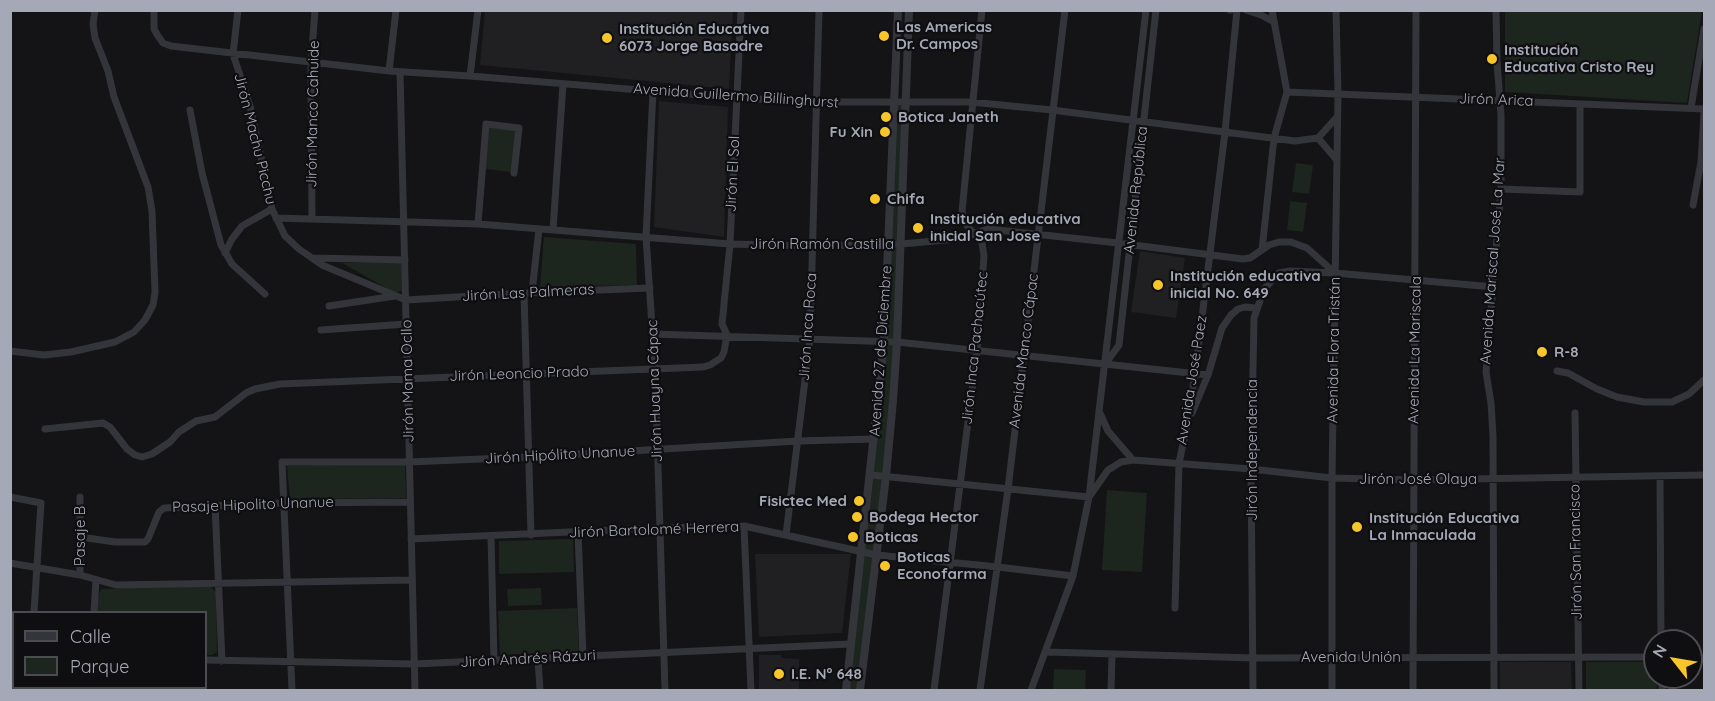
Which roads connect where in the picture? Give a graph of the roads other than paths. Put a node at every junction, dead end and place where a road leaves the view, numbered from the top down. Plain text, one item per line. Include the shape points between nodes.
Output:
1 (95, 10) edge
2 (154, 10) edge
3 (238, 10) edge
4 (315, 10) edge
5 (396, 10) edge
6 (478, 10) edge
7 (741, 10) edge
8 (819, 10) edge
9 (898, 10) edge
10 (909, 10) edge
11 (982, 10) edge
12 (1065, 10) edge
13 (1146, 10) edge
14 (1156, 10) edge
15 (1237, 10) edge
16 (1246, 10) edge
17 (1272, 10) edge
18 (1336, 10) edge
19 (1416, 10) edge
20 (1496, 10) edge
21 (1274, 22) junction
22 (1704, 29) edge
23 (233, 54) junction
24 (311, 63) junction
25 (389, 72) junction
26 (400, 72) junction
27 (471, 76) junction
28 (562, 84) junction
29 (653, 91) junction
30 (1287, 92) junction
31 (1338, 94) junction
32 (1417, 97) junction
33 (737, 98) junction
34 (1499, 100) junction
35 (817, 102) junction
36 (972, 102) junction
37 (900, 103) junction
38 (1580, 104) junction
39 (1691, 108) junction
40 (1704, 109) edge
41 (190, 110) dead end
42 (1052, 110) junction
43 (1704, 114) edge
44 (1337, 117) junction
45 (1132, 121) junction
46 (1144, 122) junction
47 (1225, 132) junction
48 (1274, 138) junction
49 (1318, 138) junction
50 (1336, 159) junction
51 (514, 173) dead end
52 (1501, 189) junction
53 (1693, 205) dead end
54 (272, 209) junction
55 (276, 218) junction
56 (312, 218) junction
57 (404, 220) junction
58 (478, 224) junction
59 (539, 229) junction
60 (553, 230) junction
61 (975, 234) junction
62 (1038, 234) junction
63 (646, 237) junction
64 (1118, 243) junction
65 (730, 244) junction
66 (888, 244) junction
67 (901, 244) junction
68 (1130, 244) junction
69 (813, 246) junction
70 (1262, 250) junction
71 (225, 253) junction
72 (1210, 256) junction
73 (312, 258) junction
74 (405, 260) junction
75 (1335, 273) junction
76 (1416, 280) junction
77 (1494, 287) junction
78 (650, 288) junction
79 (528, 292) junction
80 (265, 294) dead end
81 (396, 296) junction
82 (406, 300) junction
83 (329, 306) dead end
84 (1256, 308) junction
85 (406, 324) junction
86 (321, 330) dead end
87 (653, 334) junction
88 (727, 335) junction
89 (810, 339) junction
90 (884, 342) junction
91 (897, 342) junction
92 (10, 351) edge
93 (977, 351) junction
94 (1024, 356) junction
95 (1104, 365) junction
96 (655, 370) junction
97 (1557, 371) dead end
98 (526, 373) junction
99 (1195, 374) junction
100 (1208, 375) junction
101 (408, 378) junction
102 (1704, 380) edge
103 (879, 400) junction
104 (893, 401) junction
105 (1099, 410) junction
106 (1575, 413) dead end
107 (1188, 420) junction
108 (45, 429) dead end
109 (874, 439) junction
110 (798, 441) junction
111 (657, 449) junction
112 (529, 457) junction
113 (1133, 460) junction
114 (410, 462) junction
115 (1179, 463) junction
116 (1251, 469) junction
117 (871, 475) junction
118 (1704, 475) edge
119 (886, 476) junction
120 (1660, 476) junction
121 (1576, 477) junction
122 (1332, 478) junction
123 (1493, 478) junction
124 (1413, 480) junction
125 (961, 484) junction
126 (1008, 489) junction
127 (10, 496) edge
128 (80, 496) dead end
129 (1089, 497) junction
130 (410, 502) junction
131 (284, 503) junction
132 (215, 505) junction
133 (744, 526) junction
134 (660, 528) junction
135 (578, 532) junction
136 (531, 535) junction
137 (786, 535) junction
138 (80, 537) junction
139 (492, 537) junction
140 (411, 539) junction
141 (862, 552) junction
142 (877, 555) junction
143 (951, 562) junction
144 (10, 563) edge
145 (998, 567) junction
146 (37, 568) junction
147 (80, 575) junction
148 (1073, 576) junction
149 (96, 580) junction
150 (412, 580) junction
151 (288, 581) junction
152 (219, 582) junction
153 (1175, 608) dead end
154 (34, 611) edge
155 (94, 611) edge
156 (1661, 629) edge
157 (850, 644) junction
158 (749, 649) junction
159 (663, 652) junction
160 (1047, 652) junction
161 (1112, 655) junction
162 (583, 656) junction
163 (1413, 657) junction
164 (1643, 657) edge
165 (538, 658) junction
166 (1254, 658) junction
167 (1332, 658) junction
168 (1493, 658) junction
169 (1578, 658) junction
170 (207, 660) edge
171 (494, 660) junction
172 (222, 661) junction
173 (291, 663) junction
174 (414, 664) junction
175 (292, 690) edge
176 (415, 690) edge
177 (540, 690) edge
178 (665, 690) edge
179 (751, 690) edge
180 (846, 690) edge
181 (860, 690) edge
182 (934, 690) edge
183 (980, 690) edge
184 (1031, 690) edge
185 (1111, 690) edge
186 (1253, 690) edge
187 (1332, 690) edge
188 (1413, 690) edge
189 (1494, 690) edge
190 (1579, 690) edge

1 - 92 street via 95,38 148,187 153,305 134,332 115,342 44,355
2 - 23 street, Avenida Guillermo Billinghurst via 154,29 163,43
3 - 23 street, Jirón Machu Picchu
4 - 24 street, Jirón Manco Cahuide
5 - 25 street
6 - 27 street
7 - 33 street, Jirón El Sol
8 - 35 street, Jirón Inca Roca
9 - 37 street, Avenida 27 de Diciembre
10 - 37 street, Avenida 27 de Diciembre
11 - 36 street, Jirón Inca Pachacútec
12 - 42 street, Avenida Manco Cápac
13 - 45 street, Avenida República
14 - 46 street, Avenida República
15 - 47 street, Avenida José Paez
16 - 21 street
17 - 21 street
18 - 31 street, Avenida Flora Tristán
19 - 32 street, Avenida La Mariscala
20 - 34 street, Avenida Mariscal José La Mar
21 - 30 street
22 - 39 street
23 - 24 street, Avenida Guillermo Billinghurst
23 - 54 street, Jirón Machu Picchu via 250,106
24 - 25 street, Avenida Guillermo Billinghurst
24 - 56 street, Jirón Manco Cahuide
25 - 26 street, Avenida Guillermo Billinghurst
26 - 27 street, Avenida Guillermo Billinghurst
26 - 57 street, Jirón Mama Ocllo
27 - 28 street, Avenida Guillermo Billinghurst
28 - 29 street, Avenida Guillermo Billinghurst
28 - 60 street
29 - 33 street, Avenida Guillermo Billinghurst
29 - 63 street, Jirón Huayna Cápac
30 - 31 street, Jirón Arica
30 - 48 street
31 - 32 street, Jirón Arica
31 - 44 street, Avenida Flora Tristán
32 - 34 street, Jirón Arica
32 - 76 street, Avenida La Mariscala
33 - 35 street, Avenida Guillermo Billinghurst
33 - 65 street, Jirón El Sol
34 - 38 street, Jirón Arica
34 - 52 street, Avenida Mariscal José La Mar
35 - 37 street, Avenida Guillermo Billinghurst
35 - 69 street, Jirón Inca Roca
36 - 37 street, Avenida Guillermo Billinghurst
36 - 42 street, Avenida Guillermo Billinghurst
36 - 61 street, Jirón Inca Pachacútec via 962,211 964,222
37 - 66 street, Avenida 27 de Diciembre
37 - 67 street, Avenida 27 de Diciembre
38 - 39 street, Jirón Arica
38 - 52 street via 1580,192
39 - 40 street, Jirón Arica
41 - 71 street via 212,216
42 - 45 street, Avenida Guillermo Billinghurst
42 - 62 street, Avenida Manco Cápac
43 - 53 street
44 - 49 street
44 - 50 street, Avenida Flora Tristán
45 - 46 street, Avenida Guillermo Billinghurst
45 - 64 street, Avenida República
46 - 47 street, Avenida Guillermo Billinghurst
46 - 68 street, Avenida República
47 - 48 street, Avenida Guillermo Billinghurst
47 - 72 street, Avenida José Paez
48 - 49 street, Avenida Guillermo Billinghurst
48 - 70 street
49 - 50 street
50 - 75 street, Avenida Flora Tristán
51 - 58 street via 519,128 486,124
52 - 77 street, Avenida Mariscal José La Mar
54 - 55 street, Jirón Machu Picchu
54 - 71 street via 242,226
55 - 56 street, Jirón Ramón Castilla
55 - 73 street, Jirón Machu Picchu via 285,236
56 - 57 street, Jirón Ramón Castilla
57 - 58 street, Jirón Ramón Castilla
57 - 74 street, Jirón Mama Ocllo
58 - 59 street, Jirón Ramón Castilla
59 - 60 street, Jirón Ramón Castilla
59 - 79 street
60 - 63 street, Jirón Ramón Castilla
61 - 62 street, Jirón Ramón Castilla via 988,229
61 - 67 street, Jirón Ramón Castilla
61 - 93 street, Jirón Inca Pachacútec via 982,243 984,256
62 - 64 street, Jirón Ramón Castilla
62 - 94 street, Avenida Manco Cápac
63 - 65 street, Jirón Ramón Castilla
63 - 78 street, Jirón Huayna Cápac
64 - 68 street, Jirón Ramón Castilla
64 - 95 street, Avenida República
65 - 69 street, Jirón Ramón Castilla
65 - 88 street, Jirón El Sol via 722,324
66 - 67 street, Jirón Ramón Castilla
66 - 69 street, Jirón Ramón Castilla
66 - 90 street, Avenida 27 de Diciembre
67 - 91 street, Avenida 27 de Diciembre
68 - 72 street, Jirón Ramón Castilla
68 - 95 street, Avenida República via 1119,345
69 - 89 street, Jirón Inca Roca
70 - 72 street, Jirón Ramón Castilla via 1243,259
70 - 75 street, Jirón Ramón Castilla via 1279,242 1291,242 1313,252
71 - 80 street
72 - 99 street, Avenida José Paez
73 - 74 street
73 - 81 street, Jirón Machu Picchu
74 - 82 street, Jirón Mama Ocllo
75 - 76 street
75 - 84 street, Jirón Independencia via 1279,273 1264,289
75 - 122 street, Avenida Flora Tristán
76 - 77 street
76 - 124 street, Avenida La Mariscala
77 - 123 street, Avenida Mariscal José La Mar via 1486,363
78 - 79 street, Jirón Las Palmeras
78 - 87 street, Jirón Huayna Cápac
79 - 82 street, Jirón Las Palmeras
79 - 98 street
81 - 82 street, Jirón Machu Picchu
81 - 83 street
82 - 85 street, Jirón Mama Ocllo
84 - 100 street via 1245,307 1231,315 1222,328
84 - 116 street, Jirón Independencia
85 - 86 street
85 - 101 street, Jirón Mama Ocllo
87 - 88 street
87 - 96 street, Jirón Huayna Cápac
88 - 89 street
88 - 96 street, Jirón Leoncio Prado via 721,358 710,365
89 - 90 street
89 - 110 street, Jirón Inca Roca
90 - 91 street
90 - 103 street, Avenida 27 de Diciembre
91 - 93 street
91 - 104 street, Avenida 27 de Diciembre
93 - 94 street
93 - 125 street, Jirón Inca Pachacútec
94 - 95 street
94 - 126 street, Avenida Manco Cápac
95 - 99 street
95 - 105 street, Avenida República
96 - 98 street, Jirón Leoncio Prado
96 - 111 street, Jirón Huayna Cápac
97 - 102 street via 1617,397 1644,402 1672,402 1689,394
98 - 101 street, Jirón Leoncio Prado
98 - 112 street
99 - 100 street
99 - 107 street, Avenida José Paez
100 - 107 street
101 - 108 street, Jirón Leoncio Prado via 290,383 255,389 215,417 196,421 170,442 142,457 135,455 103,423
101 - 114 street, Jirón Mama Ocllo
103 - 104 street
103 - 109 street, Avenida 27 de Diciembre
104 - 119 street, Avenida 27 de Diciembre
105 - 113 street via 1108,432
105 - 129 street, Avenida República
106 - 121 street, Jirón San Francisco
107 - 115 street, Avenida José Paez
109 - 110 street, Jirón Hipólito Unanue
109 - 117 street, Avenida 27 de Diciembre
110 - 111 street, Jirón Hipólito Unanue
110 - 137 street, Jirón Inca Roca
111 - 112 street, Jirón Hipólito Unanue
111 - 134 street, Jirón Huayna Cápac
112 - 114 street, Jirón Hipólito Unanue
112 - 136 street
113 - 115 street, Jirón José Olaya
113 - 129 street, Jirón José Olaya via 1108,470
114 - 130 street, Jirón Mama Ocllo
114 - 131 street, Jirón Hipólito Unanue via 282,462
115 - 116 street, Jirón José Olaya
115 - 153 street, Avenida José Paez
116 - 122 street, Jirón José Olaya
116 - 166 street, Jirón Independencia
117 - 119 street
117 - 141 street, Avenida 27 de Diciembre
118 - 120 street, Jirón José Olaya
119 - 125 street
119 - 142 street, Avenida 27 de Diciembre
120 - 121 street, Jirón José Olaya
120 - 156 street
121 - 123 street, Jirón José Olaya
121 - 169 street, Jirón San Francisco
122 - 124 street, Jirón José Olaya
122 - 167 street, Avenida Flora Tristán
123 - 124 street, Jirón José Olaya
123 - 168 street, Avenida Mariscal José La Mar
124 - 163 street, Avenida La Mariscala
125 - 126 street
125 - 143 street, Jirón Inca Pachacútec
126 - 129 street
126 - 145 street, Avenida Manco Cápac
127 - 146 street via 41,502
128 - 138 street, Pasaje B
129 - 148 street, Avenida República
130 - 131 street, Pasaje Hipolito Unanue
130 - 140 street, Jirón Mama Ocllo
131 - 132 street, Pasaje Hipolito Unanue
131 - 151 street
132 - 138 street, Pasaje Hipolito Unanue via 165,508 159,512 148,539 140,543
132 - 152 street
133 - 134 street, Jirón Bartolomé Herrera
133 - 137 street, Jirón Bartolomé Herrera
133 - 158 street
134 - 135 street, Jirón Bartolomé Herrera
134 - 159 street, Jirón Huayna Cápac
135 - 136 street, Jirón Bartolomé Herrera
135 - 162 street
136 - 139 street, Jirón Bartolomé Herrera
137 - 141 street, Jirón Bartolomé Herrera
138 - 147 street, Pasaje B
139 - 140 street, Jirón Bartolomé Herrera
139 - 171 street
140 - 150 street, Jirón Mama Ocllo
141 - 142 street, Jirón Bartolomé Herrera
141 - 157 street, Avenida 27 de Diciembre
142 - 143 street, Jirón Bartolomé Herrera
142 - 181 street, Avenida 27 de Diciembre
143 - 145 street, Jirón Bartolomé Herrera
143 - 182 street, Jirón Inca Pachacútec
144 - 146 street
145 - 148 street, Jirón Bartolomé Herrera
145 - 183 street, Avenida Manco Cápac
146 - 147 street
146 - 154 street
147 - 149 street
148 - 160 street, Avenida República
149 - 152 street via 116,585
149 - 155 street
150 - 151 street
150 - 174 street, Jirón Mama Ocllo
151 - 152 street
151 - 173 street
152 - 172 street
157 - 158 street, Jirón Andrés Rázuri
157 - 180 street, Avenida 27 de Diciembre
158 - 159 street, Jirón Andrés Rázuri
158 - 179 street
159 - 162 street, Jirón Andrés Rázuri
159 - 178 street, Jirón Huayna Cápac
160 - 161 street, Avenida Unión
160 - 184 street, Avenida República
161 - 166 street, Avenida Unión
161 - 185 street
162 - 165 street, Jirón Andrés Rázuri
163 - 167 street, Avenida Unión
163 - 168 street, Avenida Unión
163 - 188 street, Avenida La Mariscala
164 - 169 street, Avenida Unión
165 - 171 street, Jirón Andrés Rázuri
165 - 177 street
166 - 167 street, Avenida Unión
166 - 186 street, Jirón Independencia
167 - 187 street, Avenida Flora Tristán
168 - 169 street, Avenida Unión
168 - 189 street, Avenida Mariscal José La Mar
169 - 190 street, Jirón San Francisco
170 - 172 street, Jirón Andrés Rázuri
171 - 174 street, Jirón Andrés Rázuri
172 - 173 street, Jirón Andrés Rázuri
173 - 174 street, Jirón Andrés Rázuri
173 - 175 street
174 - 176 street, Jirón Mama Ocllo

